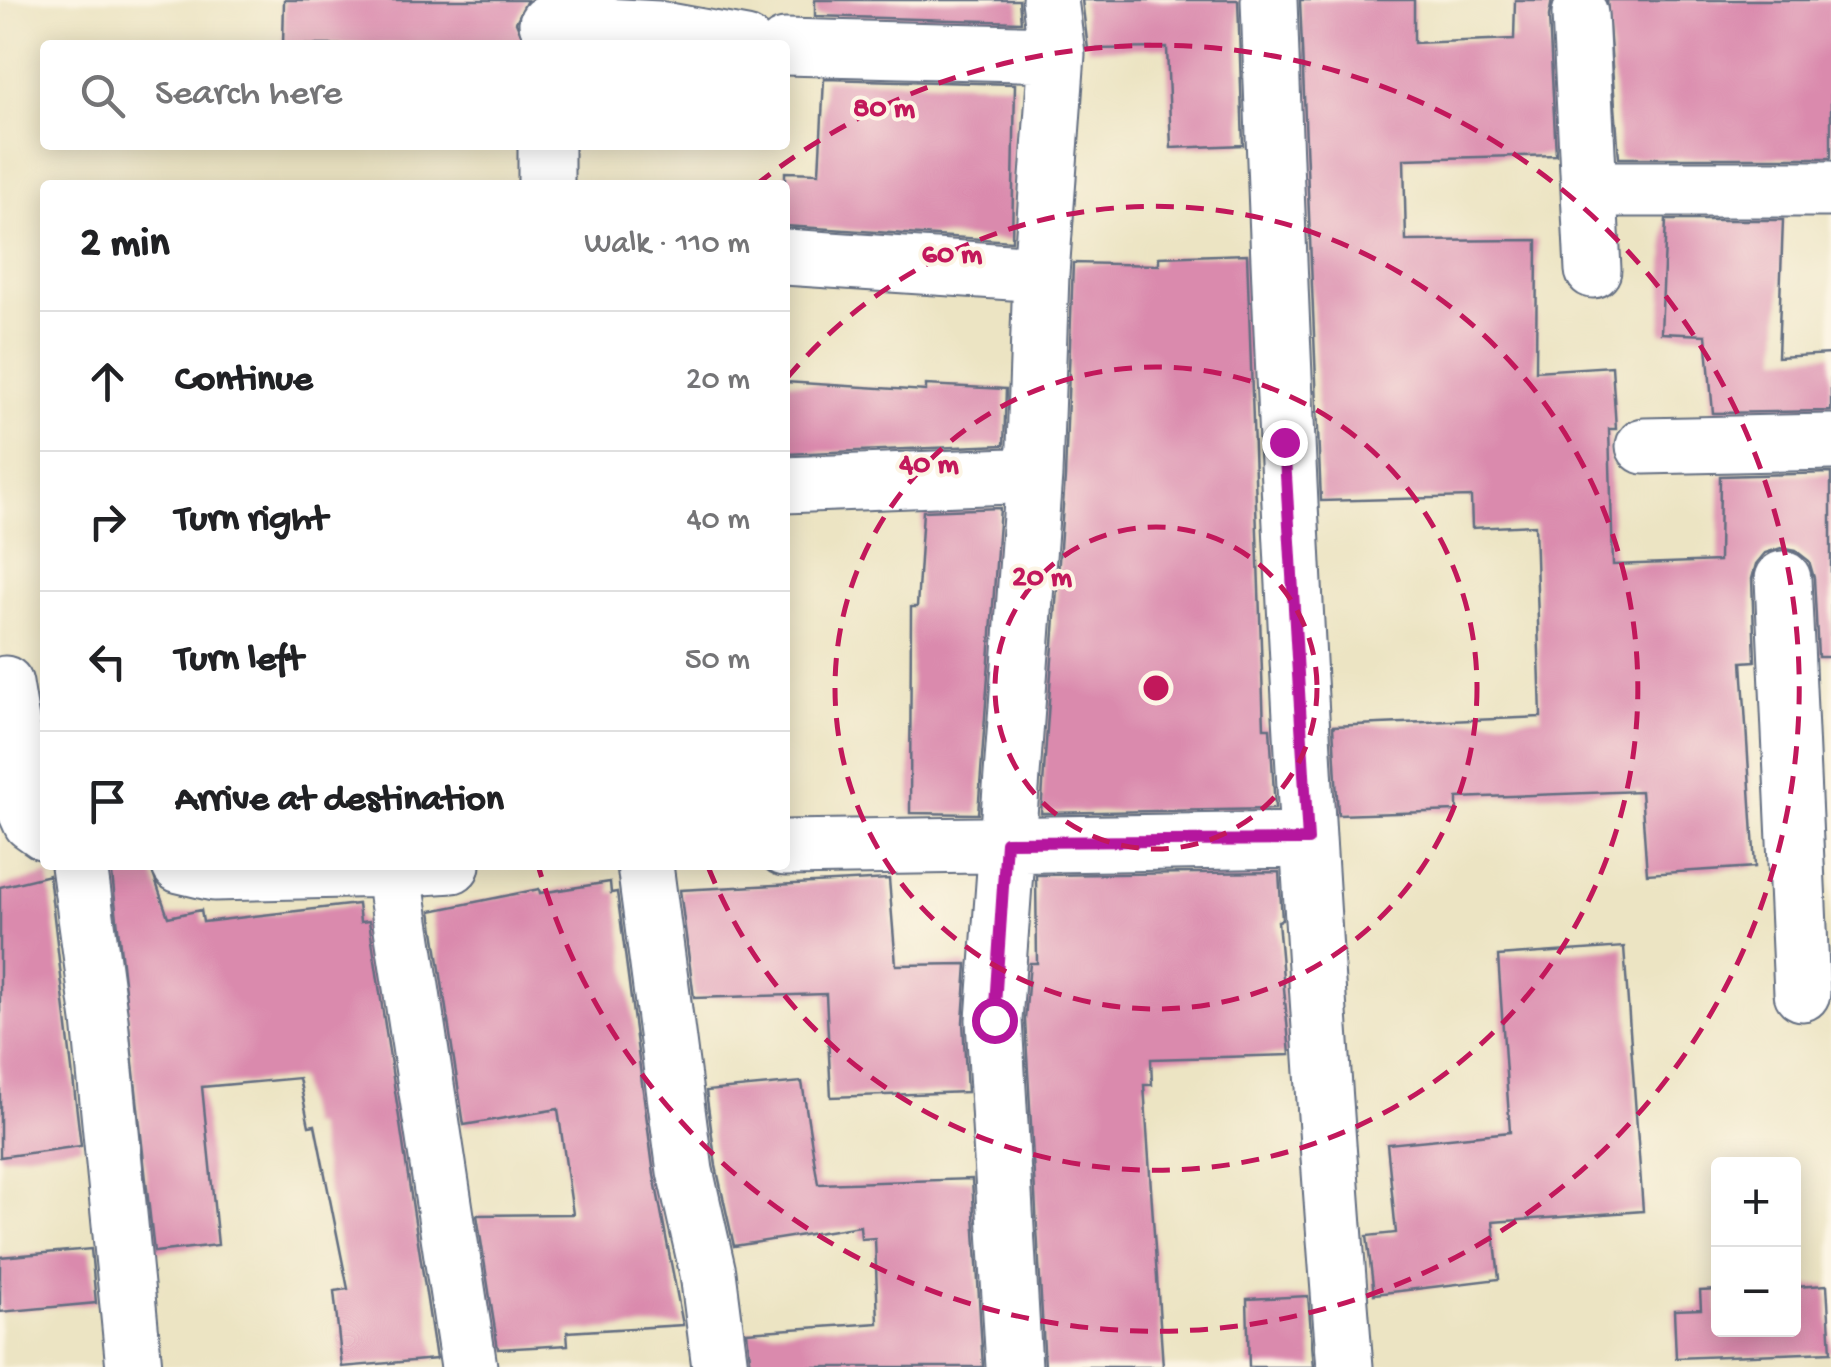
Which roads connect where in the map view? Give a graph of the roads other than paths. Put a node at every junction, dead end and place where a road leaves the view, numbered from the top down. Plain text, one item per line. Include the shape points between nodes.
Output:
1 (1050, 0) edge
2 (1269, 0) edge
3 (1580, 14) dead end
4 (547, 23) edge
5 (717, 40) edge
6 (790, 47) edge
7 (1057, 54) junction
8 (546, 150) edge
9 (546, 180) edge
10 (1589, 189) junction
11 (1831, 189) edge
12 (790, 257) edge
13 (1593, 270) dead end
14 (1041, 274) junction
15 (1831, 442) edge
16 (1644, 446) dead end
17 (1034, 475) junction
18 (790, 486) edge
19 (1783, 579) dead end
20 (17, 679) edge
21 (1810, 712) edge
22 (40, 828) edge
23 (1308, 840) junction
24 (1006, 842) junction
25 (790, 848) edge
26 (80, 870) edge
27 (199, 870) edge
28 (357, 870) edge
29 (393, 870) edge
30 (646, 870) edge
31 (1802, 993) dead end
32 (134, 1367) edge
33 (469, 1367) edge
34 (720, 1367) edge
35 (1014, 1367) edge
36 (1345, 1367) edge

1 - 7 street
2 - 23 street via 1284,442
3 - 10 street
4 - 5 street
6 - 7 street
7 - 14 street
8 - 9 street
10 - 11 street
10 - 13 street
12 - 14 street
14 - 17 street
15 - 16 street
17 - 18 street
17 - 24 street
19 - 21 street
20 - 22 street via 26,811
21 - 31 street
23 - 24 street
23 - 36 street
24 - 25 street
24 - 35 street via 994,1020
26 - 32 street
27 - 28 street
29 - 33 street
30 - 34 street via 685,1171

